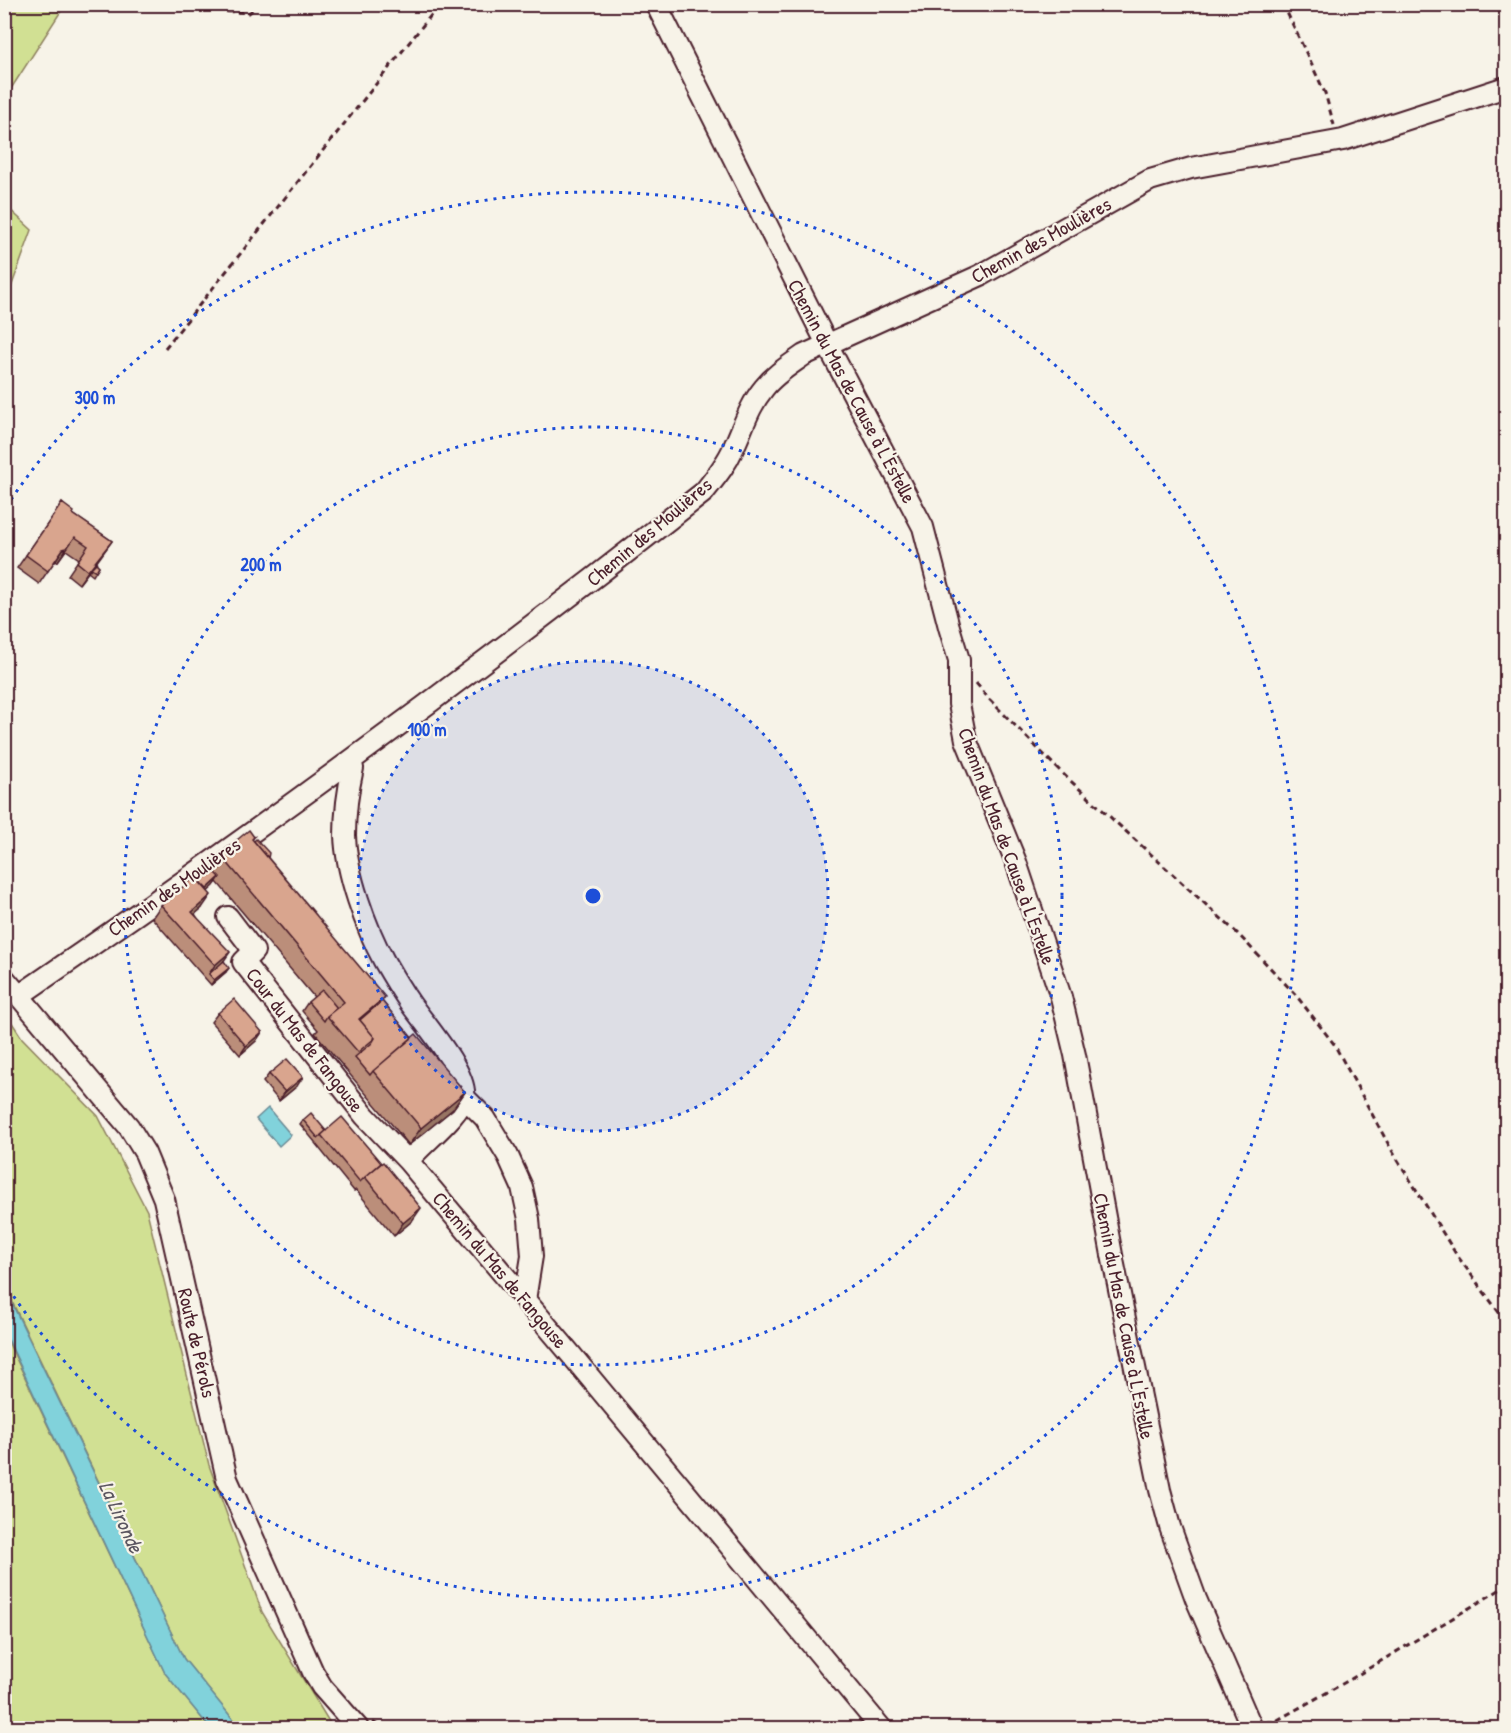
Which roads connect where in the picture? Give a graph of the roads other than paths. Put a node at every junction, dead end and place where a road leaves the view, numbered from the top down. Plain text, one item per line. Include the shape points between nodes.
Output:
1 (656, 4) edge
2 (1506, 87) edge
3 (826, 344) junction
4 (349, 762) junction
5 (228, 917) dead end
6 (4, 978) edge
7 (20, 995) junction
8 (464, 1097) junction
9 (408, 1161) junction
10 (525, 1300) junction
11 (1251, 1726) edge
12 (358, 1728) edge
13 (881, 1728) edge

1 - 3 street, Chemin du Mas de Cause à L'Estelle
2 - 3 street, Chemin des Moulières via 1338,141 1191,168 1150,180 981,275
3 - 4 street, Chemin des Moulières via 781,371 766,386 754,401 722,469 705,492
3 - 11 street, Chemin du Mas de Cause à L'Estelle via 923,528 959,660 959,704 966,740 1019,872 1061,998 1170,1527 1196,1599
4 - 7 street, Chemin des Moulières
4 - 8 street via 353,768 345,837 353,881 368,928 411,1004 459,1075
5 - 9 street, Cour du Mas de Fangouse via 254,951 243,962 365,1116
6 - 7 street, Route de Pérols
7 - 12 street, Route de Pérols via 129,1127 145,1153 164,1200 227,1479 312,1672
8 - 9 street via 458,1111
8 - 10 street via 485,1118 522,1187 532,1256
9 - 10 street, Chemin du Mas de Fangouse
10 - 13 street, Chemin du Mas de Fangouse

